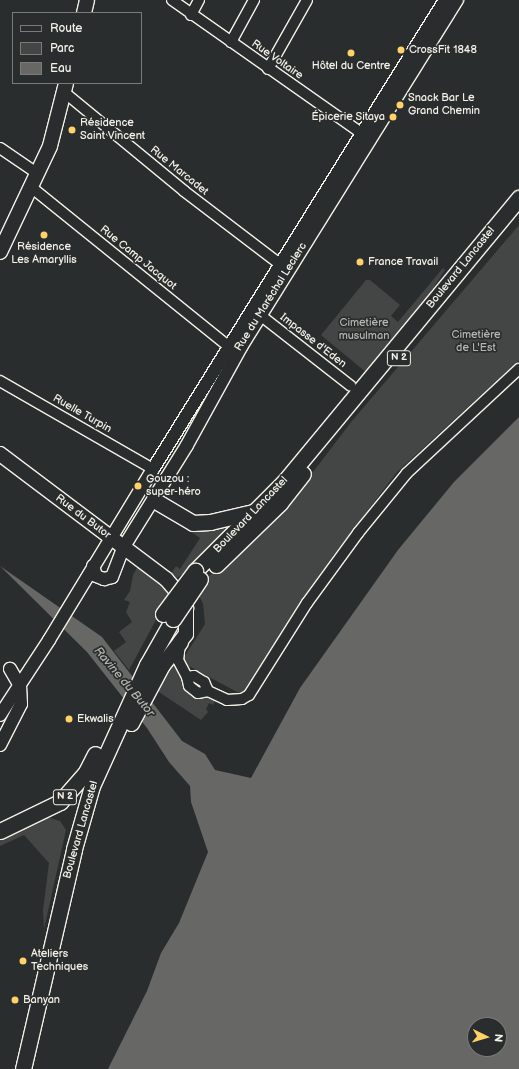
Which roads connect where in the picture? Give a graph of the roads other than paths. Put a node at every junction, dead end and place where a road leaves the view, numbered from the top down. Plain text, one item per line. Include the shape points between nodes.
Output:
1 (87, 0) edge
2 (172, 0) edge
3 (199, 0) edge
4 (254, 0) edge
5 (307, 0) edge
6 (445, 0) edge
7 (457, 0) edge
8 (84, 12) edge
9 (191, 15) junction
10 (231, 42) junction
11 (268, 69) junction
12 (65, 88) edge
13 (366, 137) junction
14 (0, 148) edge
15 (38, 174) junction
16 (31, 187) junction
17 (519, 198) edge
18 (519, 213) edge
19 (0, 252) edge
20 (281, 265) junction
21 (260, 315) junction
22 (230, 347) junction
23 (519, 369) edge
24 (0, 381) edge
25 (351, 386) dead end
26 (0, 454) edge
27 (153, 469) junction
28 (138, 496) junction
29 (154, 500) junction
30 (254, 512) junction
31 (112, 539) junction
32 (123, 548) junction
33 (94, 566) junction
34 (198, 575) junction
35 (180, 642) junction
36 (5, 666) edge
37 (145, 671) junction
38 (28, 674) junction
39 (20, 686) junction
40 (0, 715) edge
41 (110, 742) junction
42 (0, 745) edge
43 (0, 831) edge
44 (23, 1069) edge

1 - 8 main road
2 - 9 street, Rue Voltaire
3 - 9 street
4 - 10 street
5 - 11 street
6 - 13 street, Rue du Maréchal Leclerc
7 - 13 street, Rue du Maréchal Leclerc
9 - 10 street, Rue Voltaire
10 - 11 street, Rue Voltaire
11 - 13 street, Rue Voltaire
12 - 15 main road via 52,140
12 - 20 street, Rue Marcadet via 184,191
13 - 20 street, Rue du Maréchal Leclerc
13 - 21 street, Rue du Maréchal Leclerc
14 - 15 street
15 - 16 main road
16 - 19 main road
16 - 22 street, Rue Camp Jacquot
17 - 30 main road, Boulevard Lancastel / N 2 via 304,458
18 - 34 main road, Boulevard Lancastel / N 2 via 280,503
20 - 22 street, Rue du Maréchal Leclerc
21 - 25 street, Impasse d'Eden
21 - 29 street, Rue du Maréchal Leclerc
22 - 27 street, Rue du Maréchal Leclerc
23 - 35 street via 406,473 307,603 249,695 235,700 208,691 198,693 188,686 178,660
24 - 27 street, Ruelle Turpin
26 - 31 main road, Rue du Butor
27 - 28 street, Rue du Maréchal Leclerc
28 - 29 street
28 - 31 street, Rue du Maréchal Leclerc
29 - 30 main road via 193,523 210,522
29 - 32 street, Rue du Maréchal Leclerc
30 - 34 main road, Boulevard Lancastel / N 2
31 - 32 main road, Rue du Butor
31 - 33 street, Rue du Maréchal Leclerc
32 - 33 street, Rue du Maréchal Leclerc via 112,577 108,580 96,576
32 - 35 main road, Rue du Butor via 166,579 180,594 186,608 186,634
33 - 38 street, Rue du Maréchal Leclerc
34 - 37 main road, Boulevard Lancastel / N 2, bridge via 168,617
35 - 37 main road
36 - 38 street
36 - 39 street
37 - 41 main road, Boulevard Lancastel / N 2
37 - 41 main road
38 - 39 street, Rue du Maréchal Leclerc
39 - 40 street, Rue du Maréchal Leclerc
39 - 42 street via 20,710
41 - 43 main road, Boulevard Lancastel / N 2 via 60,802
41 - 44 main road, Boulevard Lancastel via 74,849

